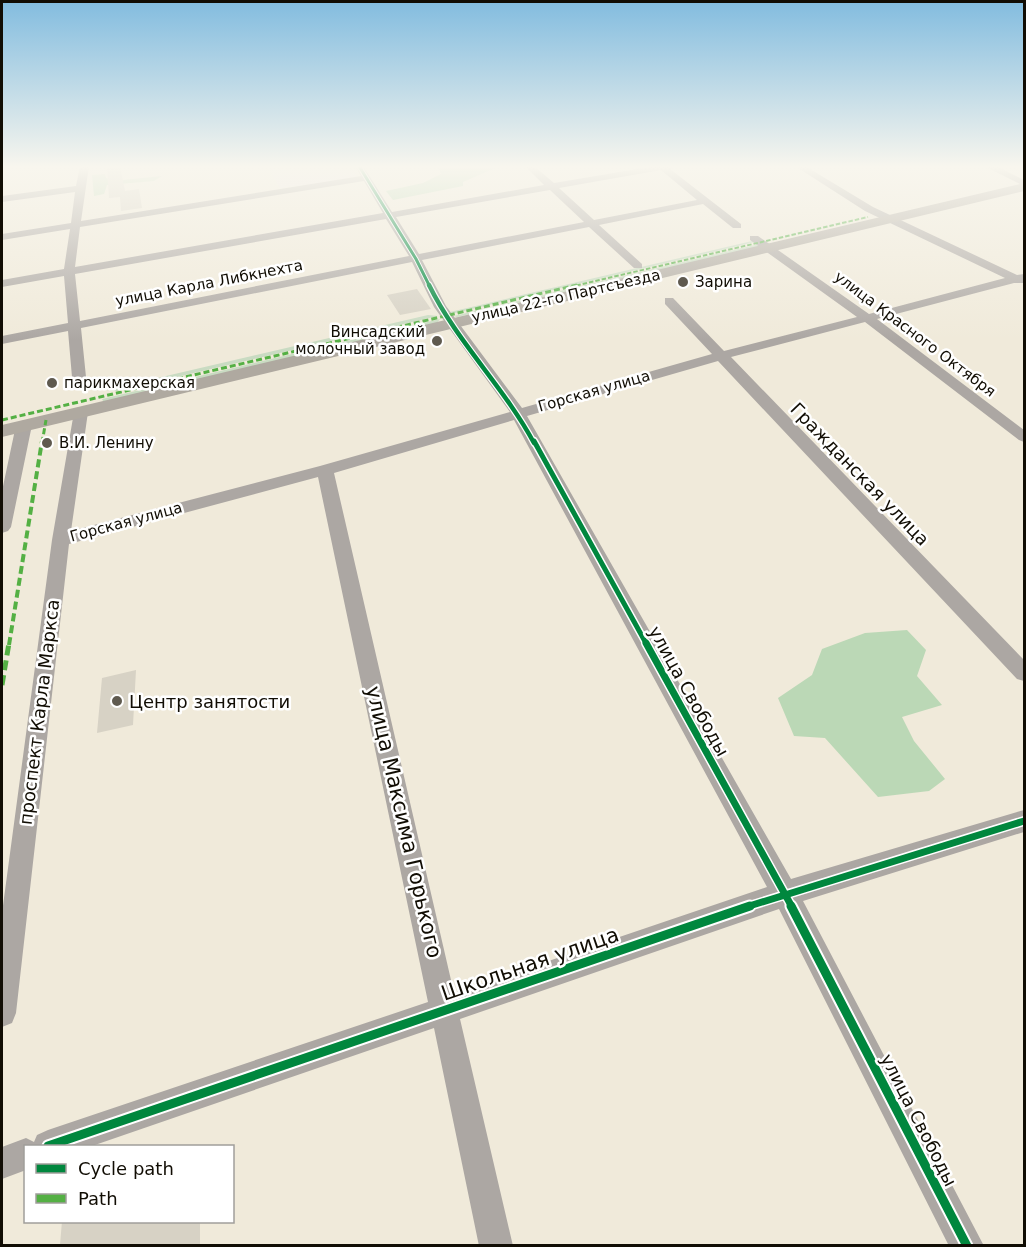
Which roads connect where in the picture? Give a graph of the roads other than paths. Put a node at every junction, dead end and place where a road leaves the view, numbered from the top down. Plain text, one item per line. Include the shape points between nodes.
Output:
1 (86, 224) edge
2 (342, 224) edge
3 (395, 224) edge
4 (595, 224) edge
5 (815, 224) edge
6 (869, 224) edge
7 (902, 224) edge
8 (591, 225) junction
9 (75, 226) junction
10 (2, 237) edge
11 (754, 238) junction
12 (770, 248) junction
13 (416, 259) junction
14 (638, 266) junction
15 (69, 271) junction
16 (1022, 280) edge
17 (2, 283) edge
18 (669, 301) dead end
19 (448, 317) junction
20 (867, 318) junction
21 (75, 325) junction
22 (2, 340) edge
23 (720, 356) junction
24 (79, 377) dead end
25 (81, 412) junction
26 (2, 413) edge
27 (518, 413) junction
28 (24, 425) junction
29 (2, 430) edge
30 (1024, 437) edge
31 (325, 470) junction
32 (2, 527) edge
33 (61, 540) junction
34 (1024, 673) edge
35 (1024, 821) edge
36 (784, 894) junction
37 (446, 1010) junction
38 (2, 1013) edge
39 (51, 1145) edge
40 (24, 1155) edge
41 (2, 1163) edge
42 (496, 1245) edge
43 (967, 1245) edge

1 - 9 street
2 - 15 street
3 - 13 street, улица Свободы
4 - 8 street, улица Карла Либкнехта
5 - 11 main road, улица 22-го Партсъезда
6 - 12 main road, улица 22-го Партсъезда
7 - 16 street
8 - 13 street, улица Карла Либкнехта
8 - 14 street
9 - 10 street
9 - 15 street
11 - 12 street, улица Красного Октября
11 - 14 main road, улица 22-го Партсъезда
12 - 19 main road, улица 22-го Партсъезда
12 - 20 street, улица Красного Октября
13 - 19 street, улица Свободы
13 - 21 street, улица Карла Либкнехта
14 - 19 main road, улица 22-го Партсъезда
15 - 17 street
15 - 21 street
16 - 20 street, Горская улица
18 - 23 street, Гражданская улица
19 - 25 main road, улица 22-го Партсъезда
19 - 26 main road, улица 22-го Партсъезда
19 - 27 street, улица Свободы
20 - 23 street, Горская улица
20 - 30 street, улица Красного Октября
21 - 22 street, улица Карла Либкнехта
21 - 24 street
23 - 27 street, Горская улица
23 - 34 street, Гражданская улица
25 - 28 main road, улица 22-го Партсъезда
25 - 33 street, проспект Карла Маркса
27 - 31 street, Горская улица
27 - 36 street, улица Свободы
28 - 29 main road, улица 22-го Партсъезда
28 - 32 street
31 - 33 street, Горская улица
31 - 37 street, улица Максима Горького
33 - 38 street, проспект Карла Маркса
35 - 36 street, Школьная улица
36 - 37 street, Школьная улица
36 - 43 street, улица Свободы
37 - 39 street, Школьная улица
37 - 42 street, улица Максима Горького
40 - 41 street

